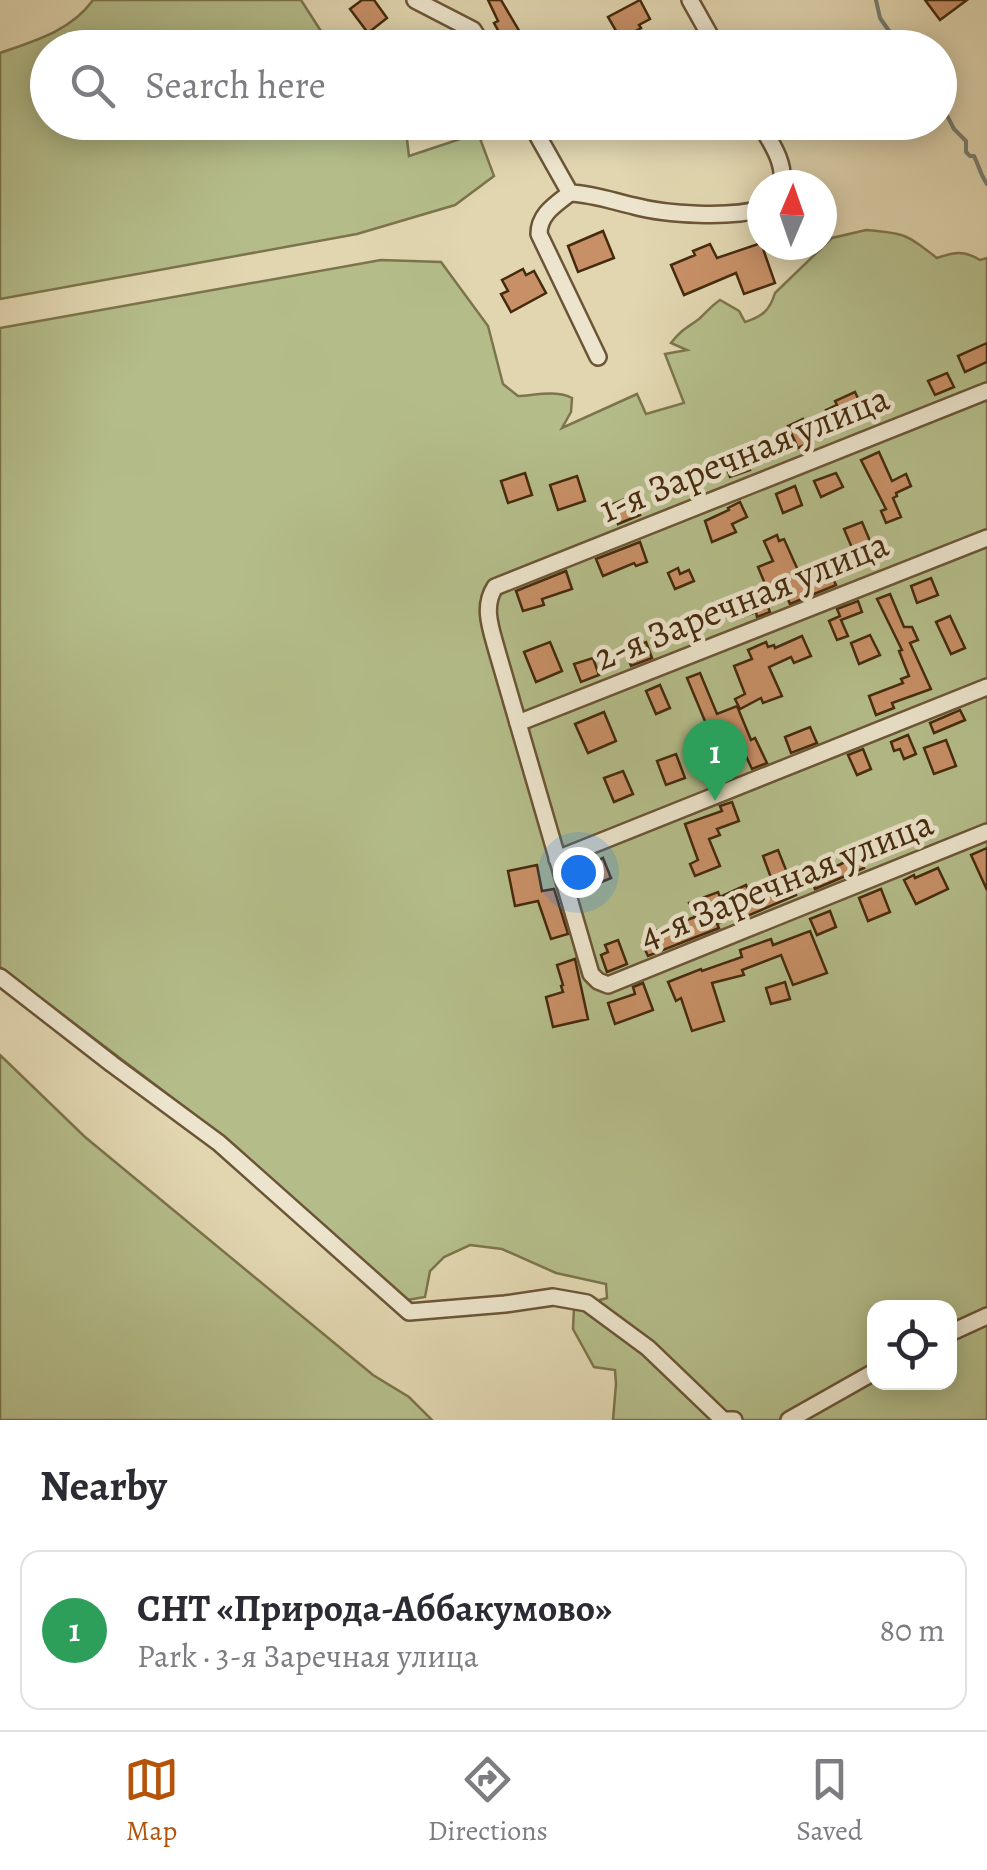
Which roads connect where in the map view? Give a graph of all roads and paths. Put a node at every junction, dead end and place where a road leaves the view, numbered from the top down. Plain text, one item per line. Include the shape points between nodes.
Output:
1 (415, 0) edge
2 (690, 0) edge
3 (473, 30) edge
4 (707, 30) edge
5 (540, 140) edge
6 (769, 140) edge
7 (782, 170) edge
8 (570, 193) junction
9 (747, 213) edge
10 (598, 357) dead end
11 (987, 391) edge
12 (987, 538) edge
13 (987, 687) edge
14 (518, 723) junction
15 (987, 832) edge
16 (557, 859) junction
17 (0, 977) edge
18 (987, 1316) edge
19 (957, 1329) edge
20 (867, 1376) edge
21 (734, 1420) edge
22 (789, 1420) edge

1 - 3 street
2 - 4 street
5 - 8 street
6 - 7 street
8 - 9 street via 654,211
8 - 10 street via 544,215 540,234
11 - 14 street, 1-я Заречная улица via 495,587 488,599 493,635
12 - 14 street, 2-я Заречная улица
13 - 16 street
14 - 16 street
15 - 16 street, 4-я Заречная улица via 608,985 591,974
17 - 21 street via 218,1143 409,1312 553,1297 588,1303 648,1348 723,1420
18 - 19 street
20 - 22 street

